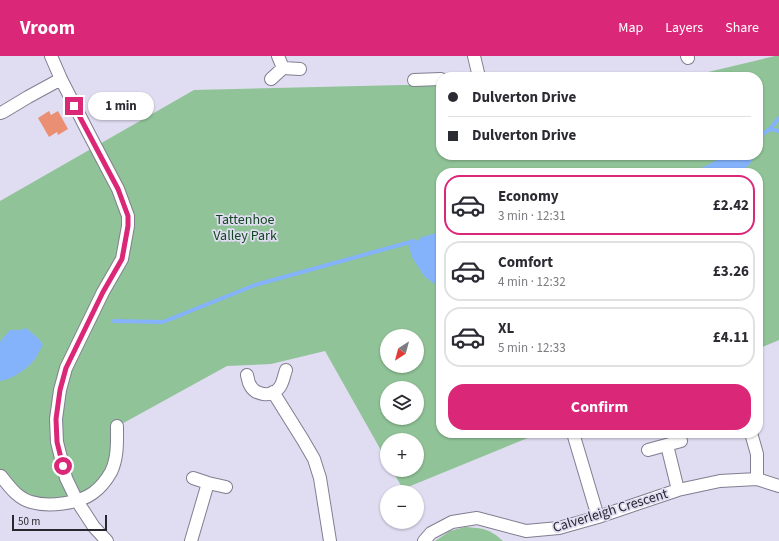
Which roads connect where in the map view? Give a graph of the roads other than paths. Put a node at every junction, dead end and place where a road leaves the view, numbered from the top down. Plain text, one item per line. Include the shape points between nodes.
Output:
1 (51, 56) edge
2 (278, 56) edge
3 (474, 56) edge
4 (283, 68) junction
5 (300, 69) dead end
6 (479, 72) edge
7 (61, 79) junction
8 (271, 79) dead end
9 (436, 79) edge
10 (414, 80) dead end
11 (0, 113) edge
12 (286, 370) dead end
13 (247, 376) dead end
14 (273, 392) junction
15 (117, 426) dead end
16 (574, 438) edge
17 (752, 438) edge
18 (681, 441) dead end
19 (667, 445) junction
20 (648, 450) dead end
21 (1, 476) edge
22 (193, 478) dead end
23 (757, 479) junction
24 (208, 483) junction
25 (779, 486) edge
26 (226, 487) dead end
27 (678, 490) junction
28 (77, 501) junction
29 (598, 517) junction
30 (107, 541) edge
31 (191, 541) edge
32 (330, 541) edge
33 (424, 541) edge

1 - 7 street
2 - 4 street
3 - 6 street
4 - 5 street
4 - 8 street
7 - 11 street
7 - 28 street via 118,189 128,216 122,259 66,368 60,390 56,419 57,442 66,478
9 - 10 street
12 - 14 street via 280,388
13 - 14 street via 257,393
14 - 32 street via 314,459 320,478
15 - 28 street via 116,459 112,471 94,493
16 - 29 street
17 - 23 street via 757,454
18 - 19 street
19 - 20 street
19 - 27 street
21 - 28 street via 15,493 30,502 50,504
22 - 24 street
23 - 25 street, Calverleigh Crescent
23 - 27 street, Calverleigh Crescent via 720,481
24 - 26 street
24 - 31 street
27 - 29 street, Calverleigh Crescent
28 - 30 street
29 - 33 street, Calverleigh Crescent via 559,528 526,531 477,518 452,522 432,533

